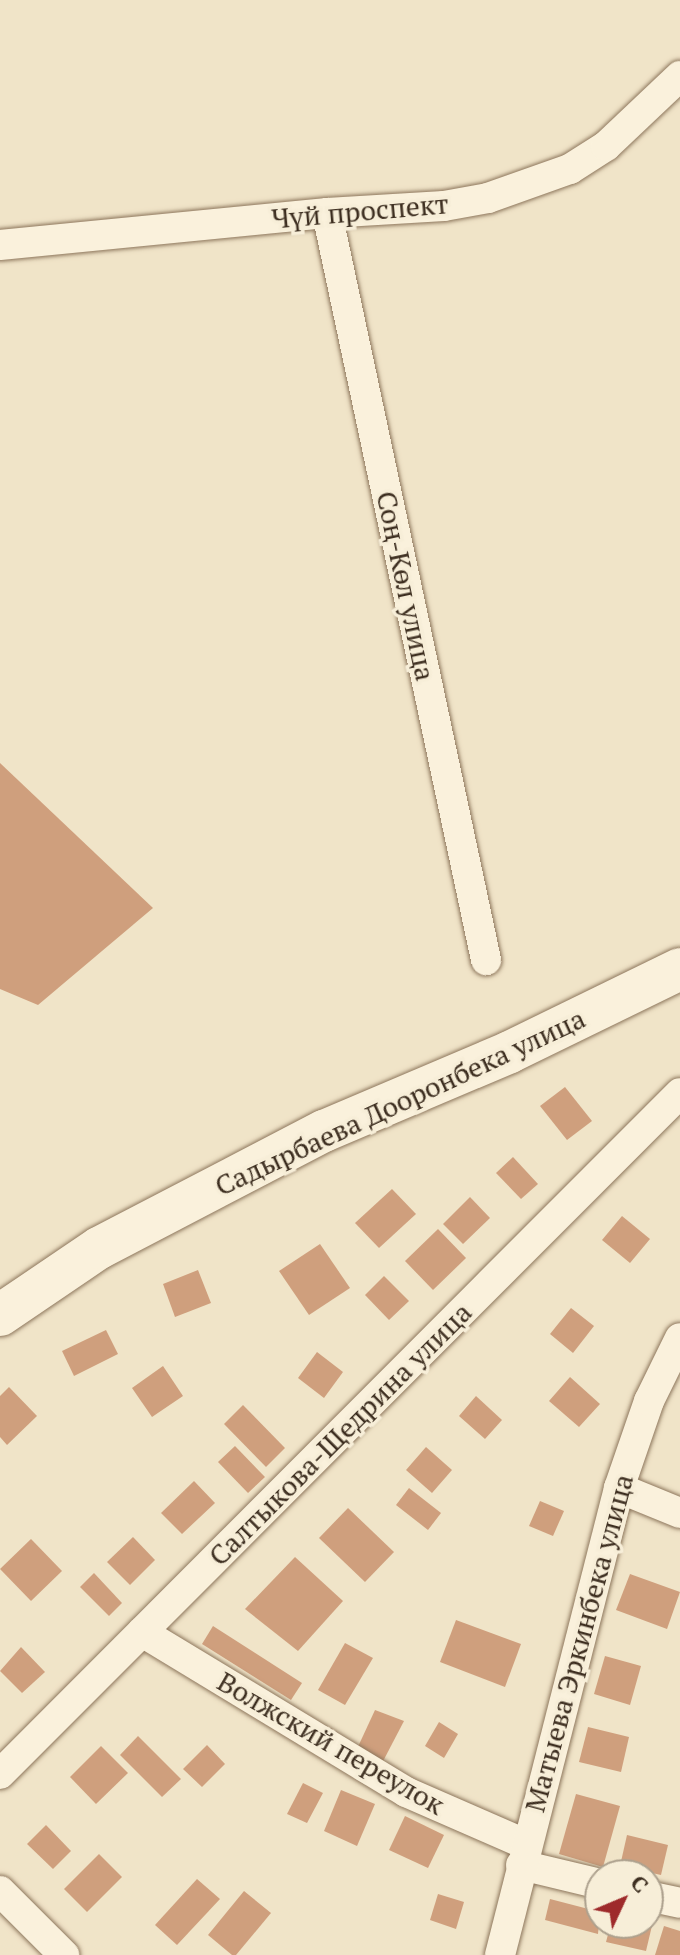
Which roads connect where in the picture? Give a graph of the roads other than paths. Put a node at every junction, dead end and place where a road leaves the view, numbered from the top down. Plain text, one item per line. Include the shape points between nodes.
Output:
1 (680, 76) edge
2 (327, 213) junction
3 (0, 245) edge
4 (486, 960) dead end
5 (680, 969) edge
6 (680, 1093) edge
7 (0, 1315) edge
8 (680, 1338) edge
9 (619, 1488) junction
10 (680, 1513) edge
11 (142, 1632) junction
12 (0, 1774) edge
13 (523, 1854) junction
14 (584, 1878) edge
15 (0, 1891) edge
16 (64, 1955) edge
17 (500, 1955) edge

1 - 2 street, Чүй проспект via 606,146 536,184 444,206
2 - 3 street, Чүй проспект
2 - 4 street, Соң-Көл улица
5 - 7 main road, Садырбаева Дооронбека улица via 510,1052 324,1131 99,1248
6 - 11 street, Салтыкова-Щедрина улица
8 - 9 street, Матыева Эркинбека улица via 649,1401
9 - 10 street
9 - 13 street, Матыева Эркинбека улица
11 - 12 street, Салтыкова-Щедрина улица
11 - 13 street, Волжский переулок via 406,1792
13 - 14 street, Волжский переулок
13 - 17 street, Матыева Эркинбека улица
15 - 16 street

